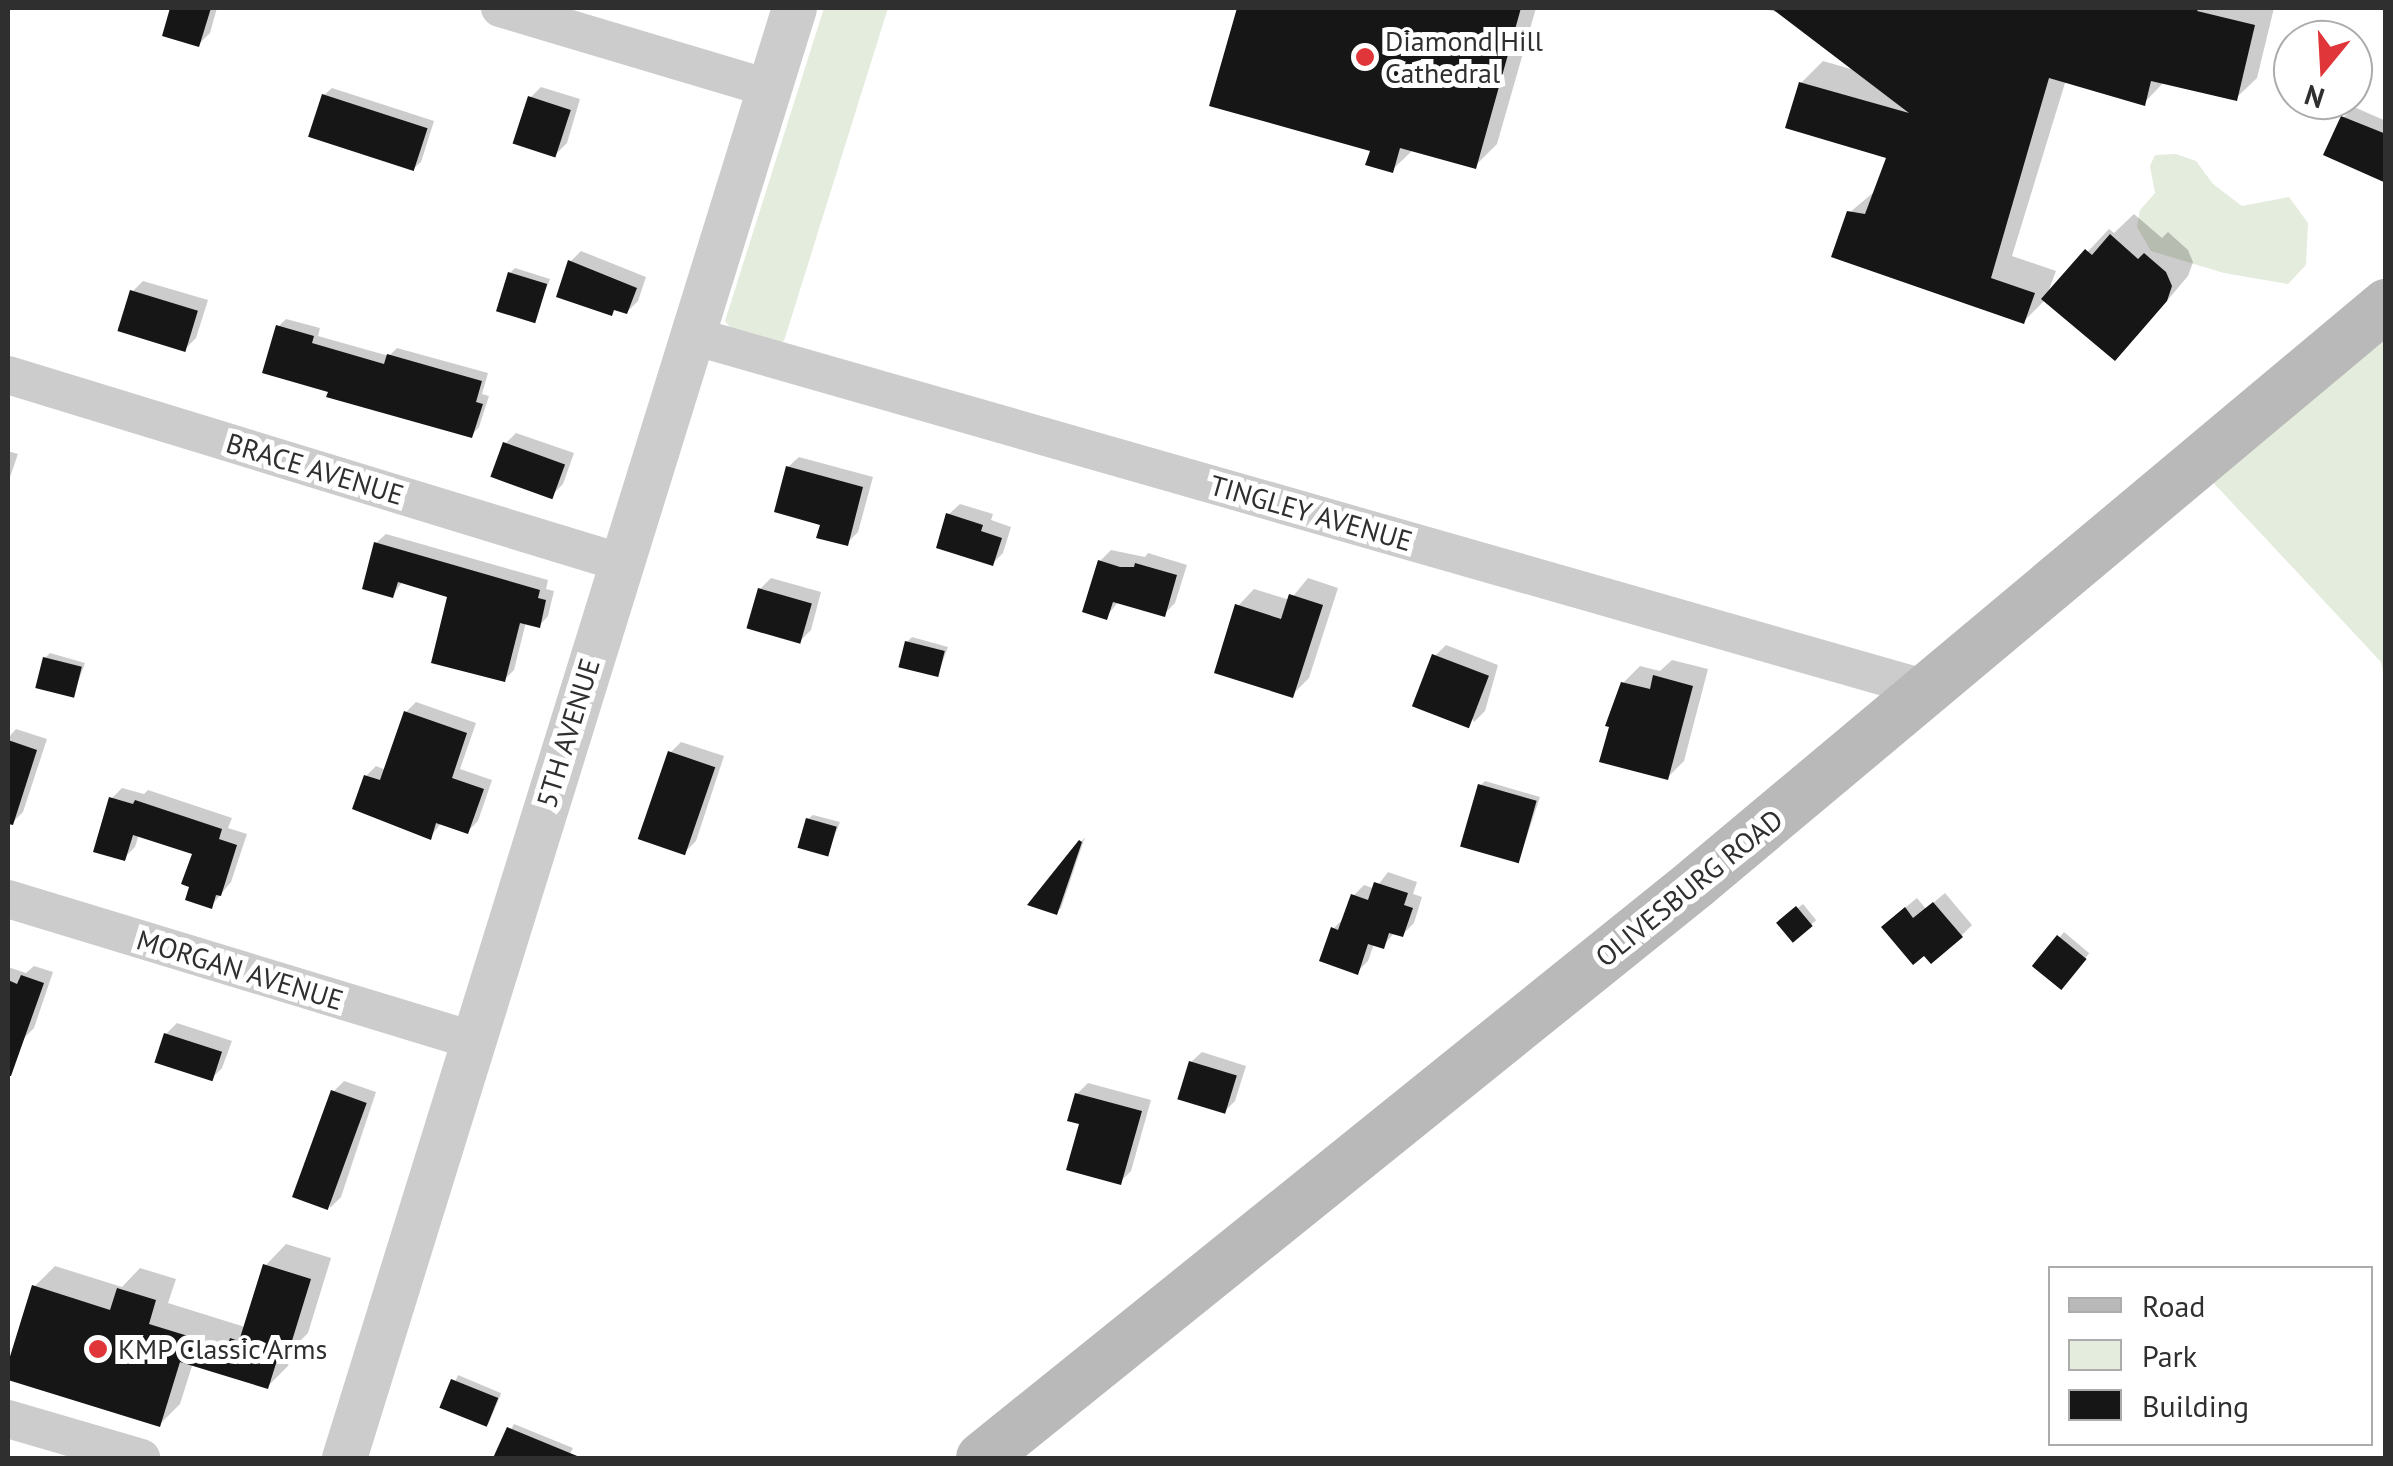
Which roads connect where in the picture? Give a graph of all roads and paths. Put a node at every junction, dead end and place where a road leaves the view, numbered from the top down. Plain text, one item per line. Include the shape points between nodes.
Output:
1 (500, 8) edge
2 (794, 8) edge
3 (769, 88) junction
4 (2386, 305) edge
5 (693, 336) junction
6 (8, 375) edge
7 (622, 563) junction
8 (1930, 690) junction
9 (8, 900) edge
10 (472, 1040) junction
11 (8, 1419) edge
12 (141, 1458) edge
13 (344, 1458) edge
14 (982, 1458) edge

1 - 3 street
2 - 3 street, 5TH AVENUE
3 - 5 street, 5TH AVENUE
4 - 8 main road, OLIVESBURG ROAD
5 - 7 street, 5TH AVENUE
5 - 8 street, TINGLEY AVENUE
6 - 7 street, BRACE AVENUE
7 - 10 street, 5TH AVENUE
8 - 14 main road, OLIVESBURG ROAD
9 - 10 street, MORGAN AVENUE
10 - 13 street, 5TH AVENUE
11 - 12 street

